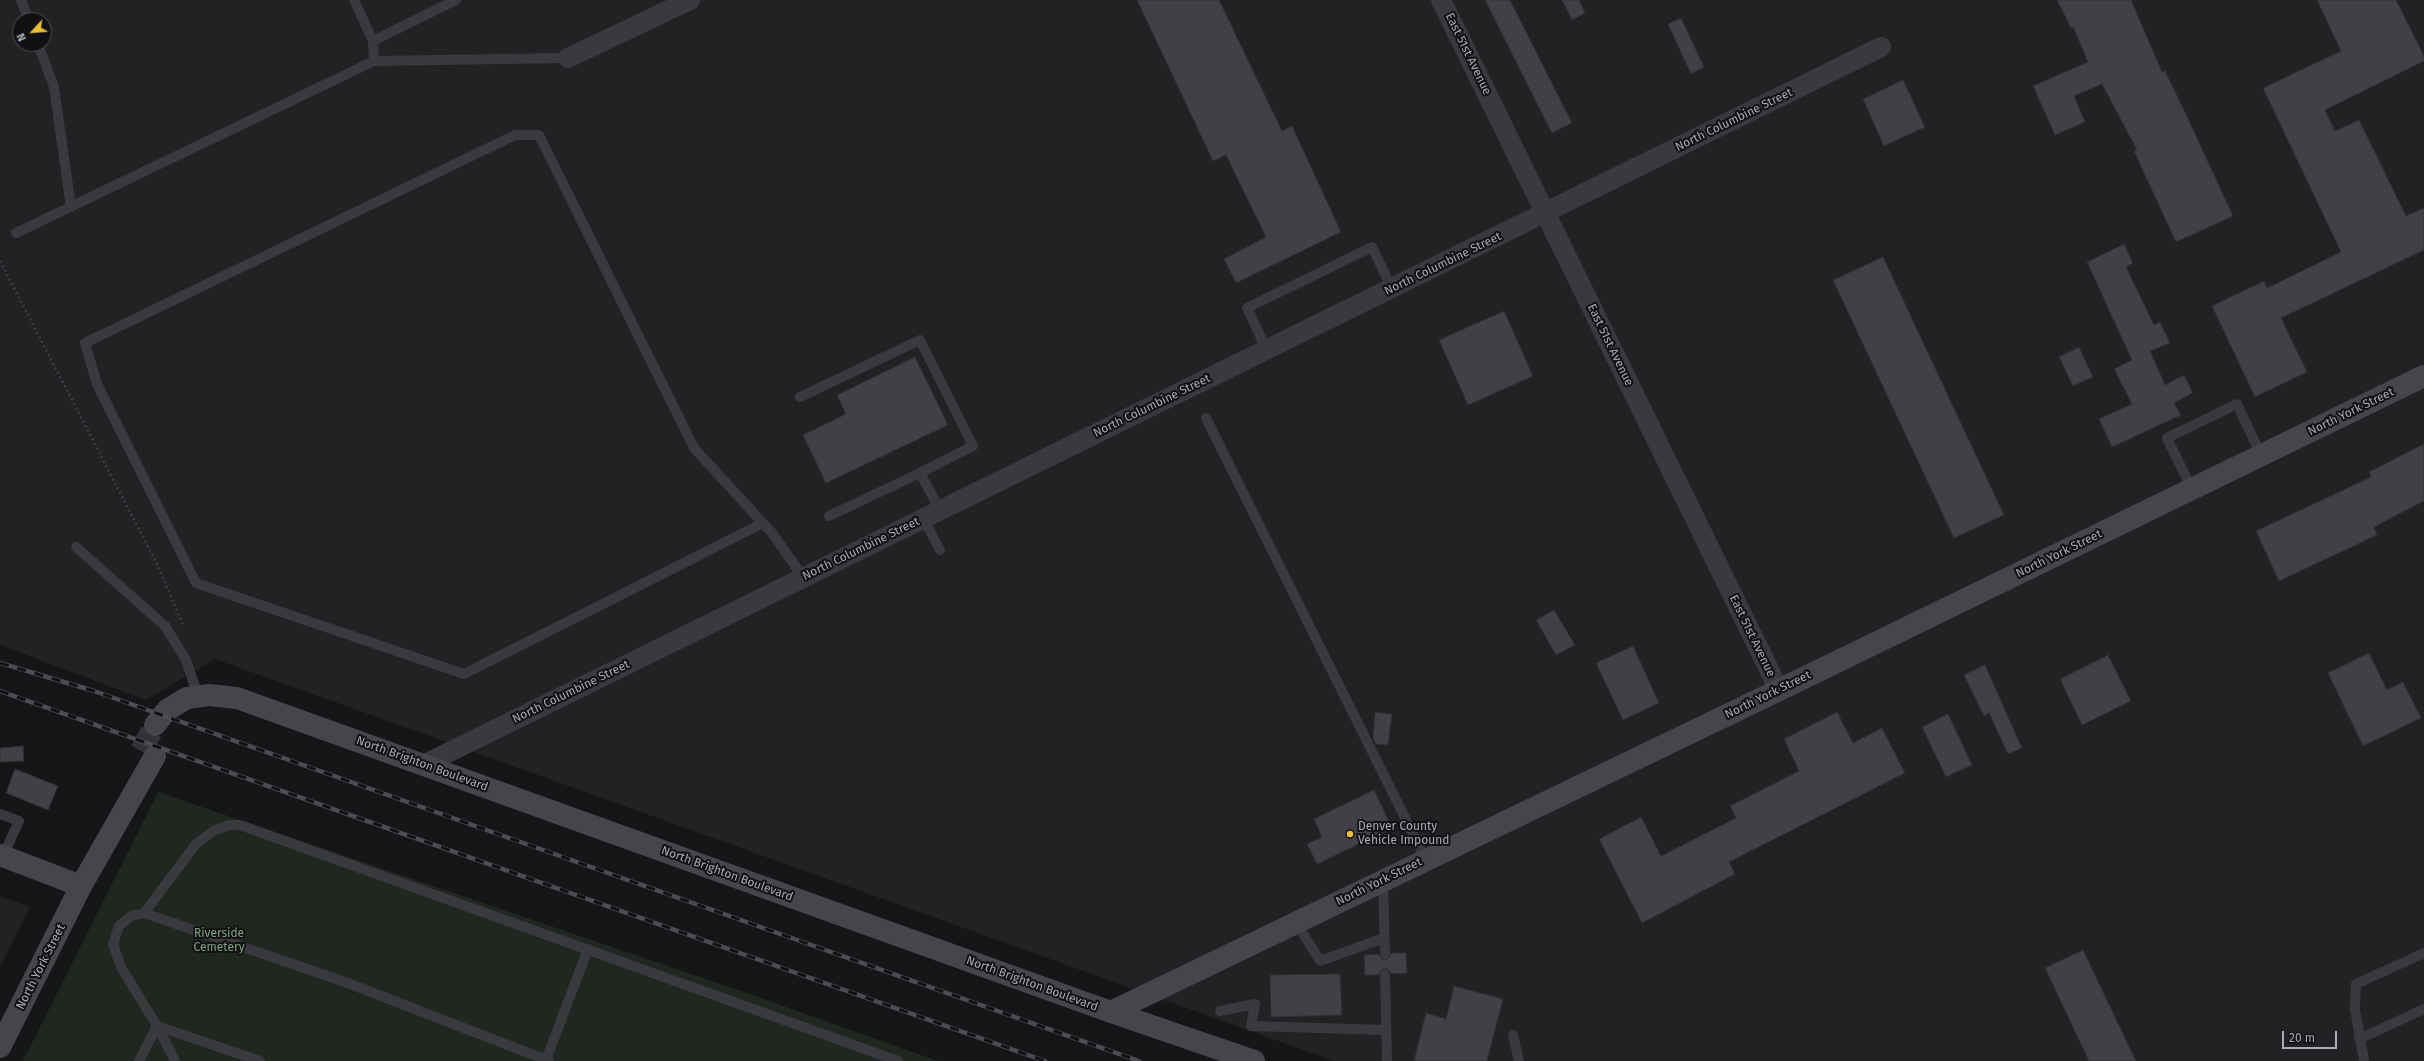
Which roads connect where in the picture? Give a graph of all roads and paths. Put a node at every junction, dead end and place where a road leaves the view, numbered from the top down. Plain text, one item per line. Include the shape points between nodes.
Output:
1 (21, 0) edge
2 (354, 0) edge
3 (456, 0) edge
4 (690, 0) edge
5 (1441, 0) edge
6 (26, 12) edge
7 (373, 41) junction
8 (1881, 47) dead end
9 (41, 52) edge
10 (568, 58) joint
11 (374, 61) junction
12 (70, 207) junction
13 (1546, 213) junction
14 (16, 233) dead end
15 (0, 261) edge
16 (1392, 290) junction
17 (1266, 348) junction
18 (2424, 376) edge
19 (800, 397) dead end
20 (1206, 418) dead end
21 (2261, 455) junction
22 (920, 473) junction
23 (2192, 489) junction
24 (932, 514) junction
25 (829, 516) dead end
26 (762, 523) junction
27 (76, 547) dead end
28 (940, 550) dead end
29 (803, 577) junction
30 (184, 627) dead end
31 (1779, 690) junction
32 (198, 696) junction
33 (161, 727) tunnel mouth
34 (148, 753) tunnel mouth
35 (423, 765) junction
36 (0, 814) edge
37 (2, 856) edge
38 (1426, 860) junction
39 (1383, 880) junction
40 (81, 886) junction
41 (144, 913) junction
42 (1296, 922) junction
43 (1384, 938) junction
44 (588, 949) junction
45 (2424, 953) edge
46 (1385, 954) dead end
47 (1385, 974) dead end
48 (2424, 1009) edge
49 (1220, 1011) dead end
50 (1111, 1012) junction
51 (157, 1026) junction
52 (1386, 1030) junction
53 (1513, 1035) dead end
54 (2359, 1039) junction
55 (0, 1047) edge
56 (548, 1060) edge
57 (138, 1061) edge
58 (175, 1061) edge
59 (260, 1061) edge
60 (898, 1061) edge
61 (1254, 1061) edge
62 (1387, 1061) edge
63 (1518, 1061) edge
64 (2364, 1061) edge

1 - 6 lane
2 - 7 lane
3 - 7 lane
4 - 10 street
5 - 13 street, East 51st Avenue
7 - 11 lane
8 - 13 street, North Columbine Street
9 - 12 lane via 54,87
10 - 11 lane
11 - 12 lane
12 - 14 lane
13 - 16 street, North Columbine Street
13 - 31 street, East 51st Avenue
15 - 30 path via 157,564
16 - 17 street, North Columbine Street
16 - 17 lane via 1372,247 1247,308
17 - 24 street, North Columbine Street
18 - 21 main road, North York Street
19 - 22 lane via 920,340 973,446
20 - 38 lane
21 - 23 main road, North York Street
21 - 23 lane via 2237,404 2166,438
22 - 24 lane
22 - 25 lane
23 - 31 main road, North York Street
24 - 28 lane
24 - 29 street, North Columbine Street
26 - 26 lane via 694,448 539,135 515,135 85,343 96,384 196,583 464,674
26 - 29 lane
27 - 32 lane via 165,626 185,658
29 - 35 street, North Columbine Street
31 - 38 main road, North York Street
32 - 33 main road, North Brighton Boulevard via 171,707
32 - 35 main road, North Brighton Boulevard via 216,694 237,698
34 - 40 main road via 111,831
35 - 50 main road, North Brighton Boulevard
36 - 37 lane via 19,821
37 - 40 main road
38 - 39 main road, North York Street
39 - 42 main road, North York Street
39 - 43 lane
40 - 55 main road, North York Street
41 - 44 lane via 196,844 215,830 229,825 240,825
41 - 51 lane via 131,916 119,926 113,944 121,967
41 - 56 lane via 345,982
42 - 43 lane via 1320,961
42 - 50 main road, North York Street
43 - 46 lane
44 - 56 lane
44 - 60 lane
45 - 54 lane via 2356,984 2355,1009
47 - 52 lane
48 - 54 lane
49 - 52 lane via 1254,1004 1251,1026
50 - 61 main road, North Brighton Boulevard
51 - 57 lane
51 - 58 lane
51 - 59 lane
52 - 62 lane
53 - 63 lane
54 - 64 lane

